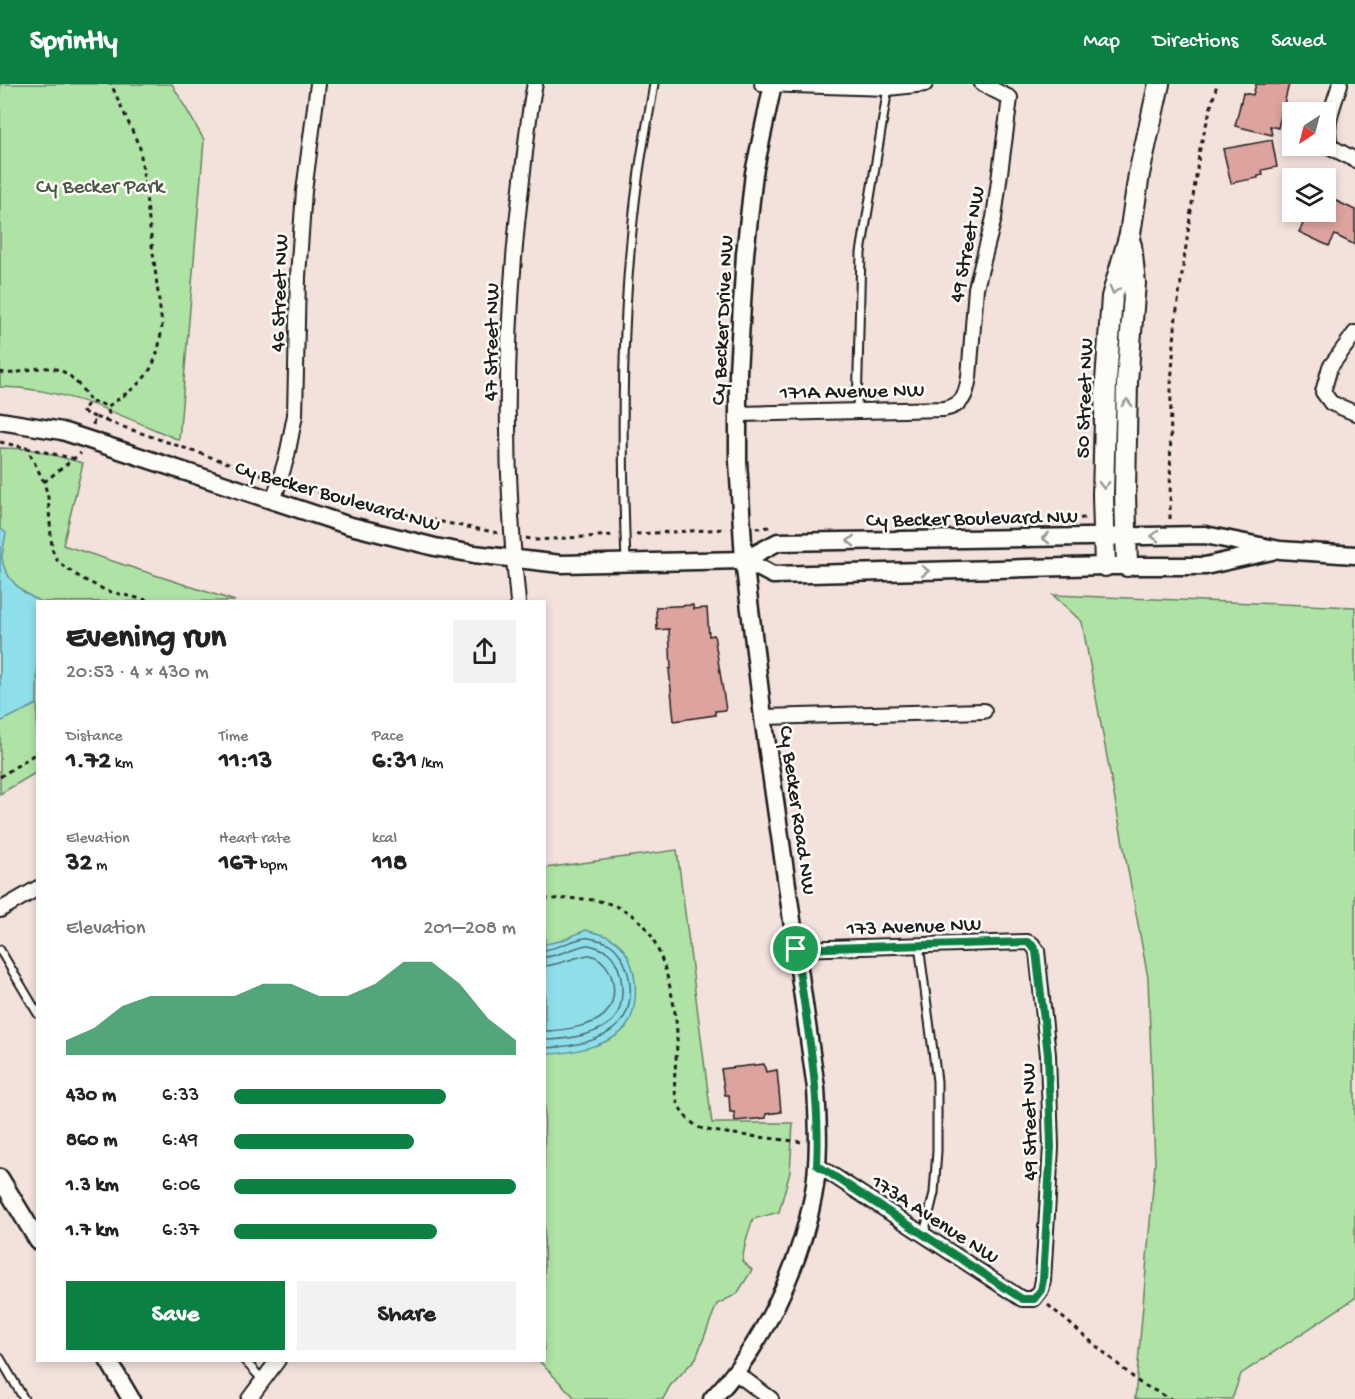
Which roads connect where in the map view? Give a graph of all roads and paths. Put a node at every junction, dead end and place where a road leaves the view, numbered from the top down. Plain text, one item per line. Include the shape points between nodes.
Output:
1 (111, 84) edge
2 (318, 84) edge
3 (535, 84) edge
4 (654, 84) edge
5 (769, 84) edge
6 (925, 84) edge
7 (981, 84) edge
8 (1159, 84) edge
9 (1217, 84) edge
10 (1340, 84) edge
11 (888, 88) junction
12 (1355, 160) edge
13 (1130, 234) junction
14 (1355, 333) edge
15 (0, 372) edge
16 (963, 398) joint
17 (91, 402) junction
18 (107, 407) junction
19 (857, 410) junction
20 (1355, 413) edge
21 (739, 414) junction
22 (95, 417) junction
23 (0, 421) edge
24 (88, 439) junction
25 (0, 441) edge
26 (26, 446) junction
27 (76, 459) junction
28 (44, 482) junction
29 (273, 502) junction
30 (1171, 519) dead end
31 (1104, 537) junction
32 (1126, 537) junction
33 (1280, 550) junction
34 (1355, 555) edge
35 (514, 559) junction
36 (744, 560) junction
37 (626, 563) junction
38 (1105, 566) junction
39 (1127, 566) junction
40 (146, 600) edge
41 (518, 600) edge
42 (984, 711) dead end
43 (764, 717) junction
44 (36, 753) edge
45 (0, 777) edge
46 (36, 889) edge
47 (546, 899) edge
48 (0, 910) edge
49 (919, 945) junction
50 (1032, 945) joint
51 (796, 949) junction
52 (0, 950) edge
53 (36, 1011) edge
54 (818, 1144) junction
55 (817, 1165) junction
56 (0, 1178) edge
57 (924, 1236) junction
58 (36, 1239) edge
59 (1036, 1297) junction
60 (0, 1358) edge
61 (109, 1362) edge
62 (246, 1362) edge
63 (276, 1362) edge
64 (736, 1373) junction
65 (263, 1380) junction
66 (24, 1399) edge
67 (131, 1399) edge
68 (249, 1399) edge
69 (712, 1399) edge
70 (771, 1399) edge
71 (1171, 1399) edge

1 - 18 path via 140,148 162,325 159,350 149,372 137,386
2 - 29 street, 46 Street NW via 298,276 296,415
3 - 35 street, 47 Street NW via 511,300 510,488
4 - 37 lane via 638,179 628,292 623,406
5 - 11 street
5 - 21 street, Cy Becker Drive NW via 745,254
6 - 11 street
7 - 16 street, 49 Street NW via 1010,98 999,195 976,288 969,377
8 - 13 main road, 50 Street NW
9 - 30 path via 1200,148 1176,316 1171,384
10 - 12 street via 1328,138 1331,147
11 - 19 lane via 861,253
13 -> 31 main road, 50 Street NW via 1112,297 1106,381
32 -> 13 main road, 50 Street NW via 1127,382 1135,283
14 - 20 street via 1330,367 1323,392 1331,403
15 - 17 path via 40,367 60,370 70,374
16 - 19 street, 171A Avenue NW via 956,406 944,409
17 - 18 path
17 - 22 path via 83,412
18 - 22 path via 106,421
19 - 21 street, 171A Avenue NW
21 - 36 street, Cy Becker Drive NW
22 - 24 path
23 - 24 street, Cy Becker Boulevard NW
24 - 27 path
24 - 29 street, Cy Becker Boulevard NW
25 - 26 path
26 - 27 path
26 - 28 path
27 - 28 path
28 - 40 path via 52,549 58,562 107,591
29 - 35 street, Cy Becker Boulevard NW via 435,547
31 - 32 street, Cy Becker Boulevard NW
31 -> 36 street, Cy Becker Boulevard NW via 778,542
31 - 38 main road, 50 Street NW
33 -> 32 street, Cy Becker Boulevard NW via 1205,535
32 - 39 main road, 50 Street NW
33 - 34 street
33 - 39 street, Cy Becker Boulevard NW via 1205,566
35 - 37 street, Cy Becker Boulevard NW via 561,564
35 - 41 street, 47 Street NW
36 - 37 street, Cy Becker Boulevard NW
36 -> 38 street, Cy Becker Boulevard NW via 773,575
36 - 43 street, Cy Becker Road NW
38 - 39 street, Cy Becker Boulevard NW
42 - 43 street
43 - 51 street, Cy Becker Road NW
44 - 45 path
46 - 48 street
47 - 54 path via 604,902 626,911 643,925 655,943 675,1012 673,1088 687,1118 701,1129
49 - 50 street, 173 Avenue NW
49 - 51 street, 173 Avenue NW
49 - 57 lane via 937,1081 934,1193
50 - 59 street, 49 Street NW via 1036,951 1048,1055 1051,1147 1043,1280
51 - 54 street, Cy Becker Road NW via 816,1088
52 - 53 lane
54 - 55 street, Cy Becker Road NW
55 - 57 street, 173A Avenue NW
55 - 64 street, Cy Becker Road NW via 814,1197 796,1257 770,1319
56 - 58 street
57 - 59 street, 173A Avenue NW via 1022,1299
59 - 71 path via 1140,1383
60 - 66 lane
61 - 67 street
62 - 65 lane
63 - 65 street
64 - 69 street, Cy Becker Road NW
64 - 70 street
65 - 68 street

